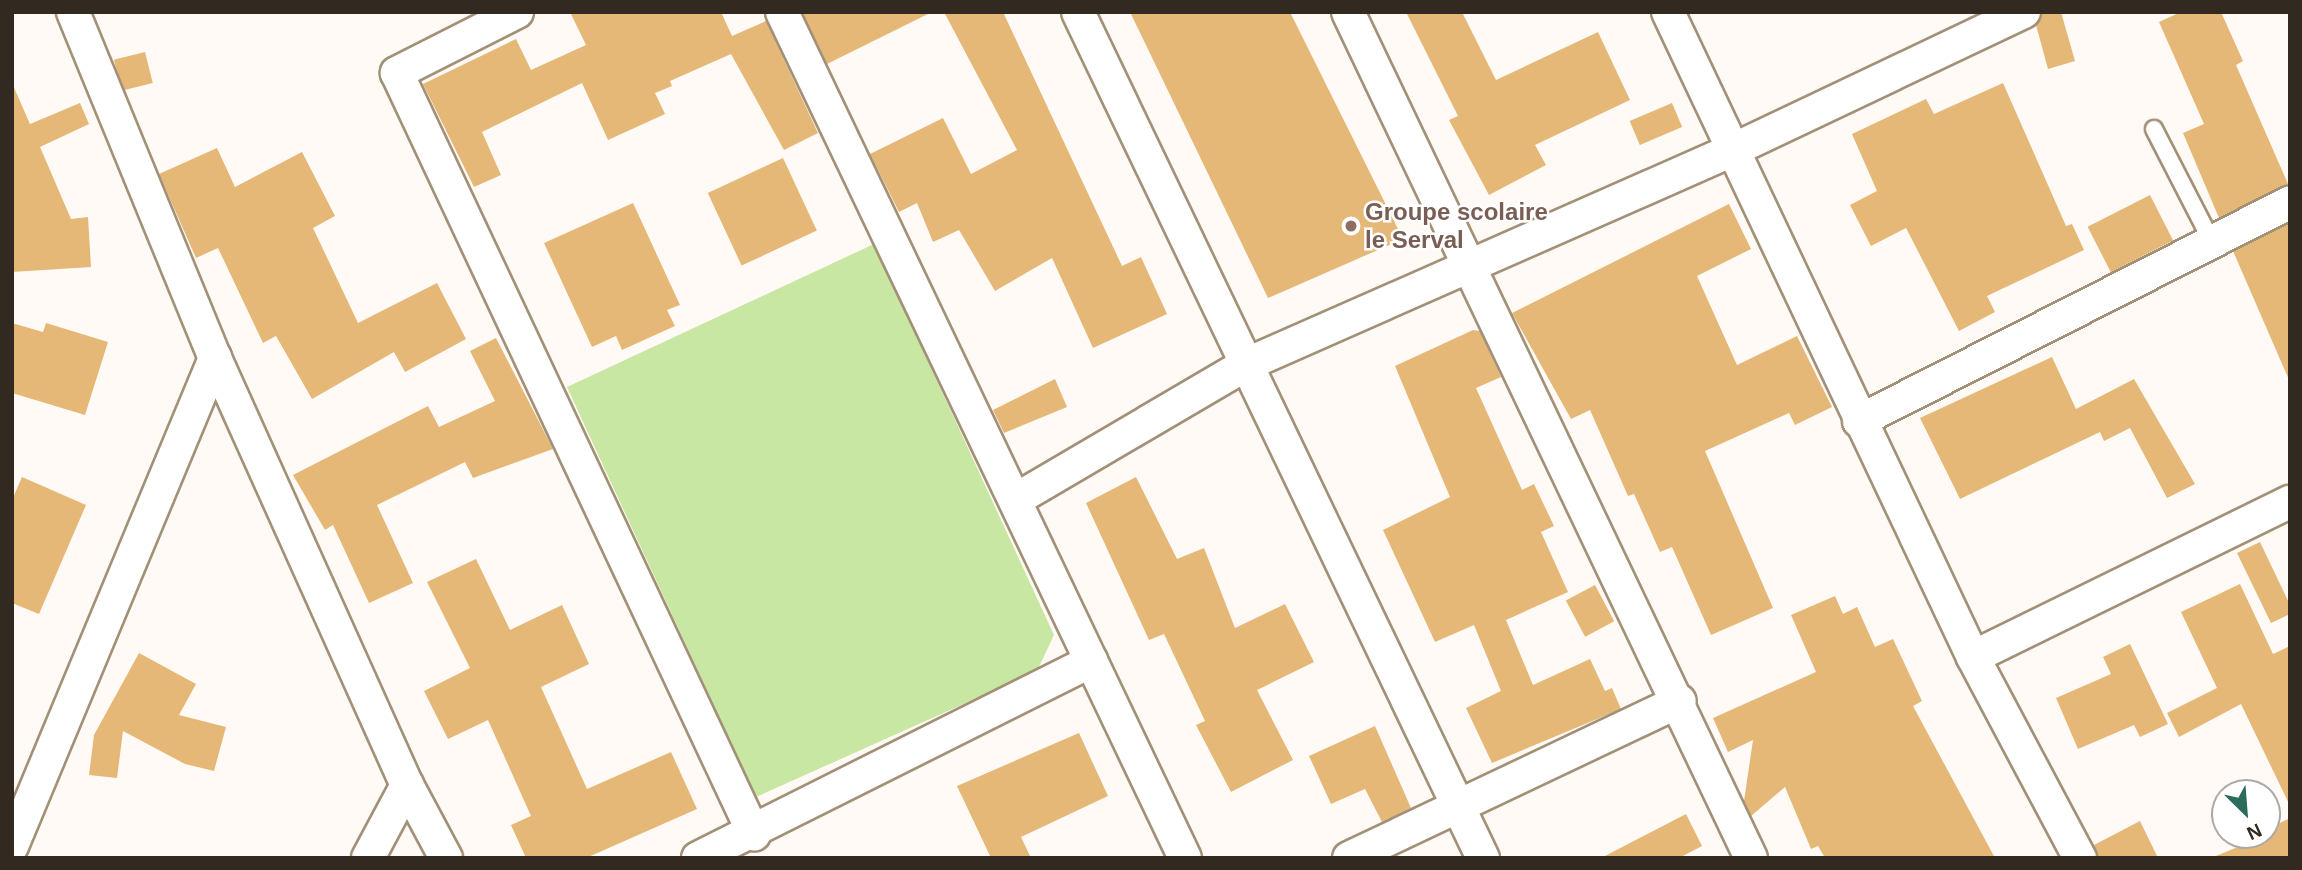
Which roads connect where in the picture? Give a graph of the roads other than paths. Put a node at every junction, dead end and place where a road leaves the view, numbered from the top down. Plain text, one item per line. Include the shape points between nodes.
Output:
1 (73, 12) edge
2 (517, 12) edge
3 (782, 12) edge
4 (1078, 12) edge
5 (1348, 12) edge
6 (1668, 12) edge
7 (2024, 12) edge
8 (2154, 129) dead end
9 (1735, 149) junction
10 (2290, 202) edge
11 (2212, 242) junction
12 (1467, 266) junction
13 (215, 358) junction
14 (1245, 365) junction
15 (1859, 421) junction
16 (1015, 500) junction
17 (2290, 502) edge
18 (1973, 657) junction
19 (1091, 661) junction
20 (1679, 701) junction
21 (407, 785) junction
22 (1457, 806) junction
23 (754, 834) junction
24 (12, 846) edge
25 (368, 858) edge
26 (446, 858) edge
27 (698, 858) edge
28 (1185, 858) edge
29 (1349, 858) edge
30 (1483, 858) edge
31 (1751, 858) edge
32 (2080, 858) edge

1 - 13 street
2 - 23 street via 397,73
3 - 16 street
4 - 14 street
5 - 12 street
6 - 9 street
7 - 9 street
8 - 11 lane
9 - 12 street
9 - 15 street
10 - 11 street
11 - 15 street
12 - 14 street
12 - 20 street
13 - 21 street
13 - 24 street
14 - 16 street
14 - 22 street
15 - 18 street
16 - 19 street
17 - 18 street
18 - 32 street
19 - 23 street
19 - 28 street
20 - 22 street
20 - 31 street
21 - 25 street
21 - 26 street
22 - 29 street
22 - 30 street
23 - 27 street

